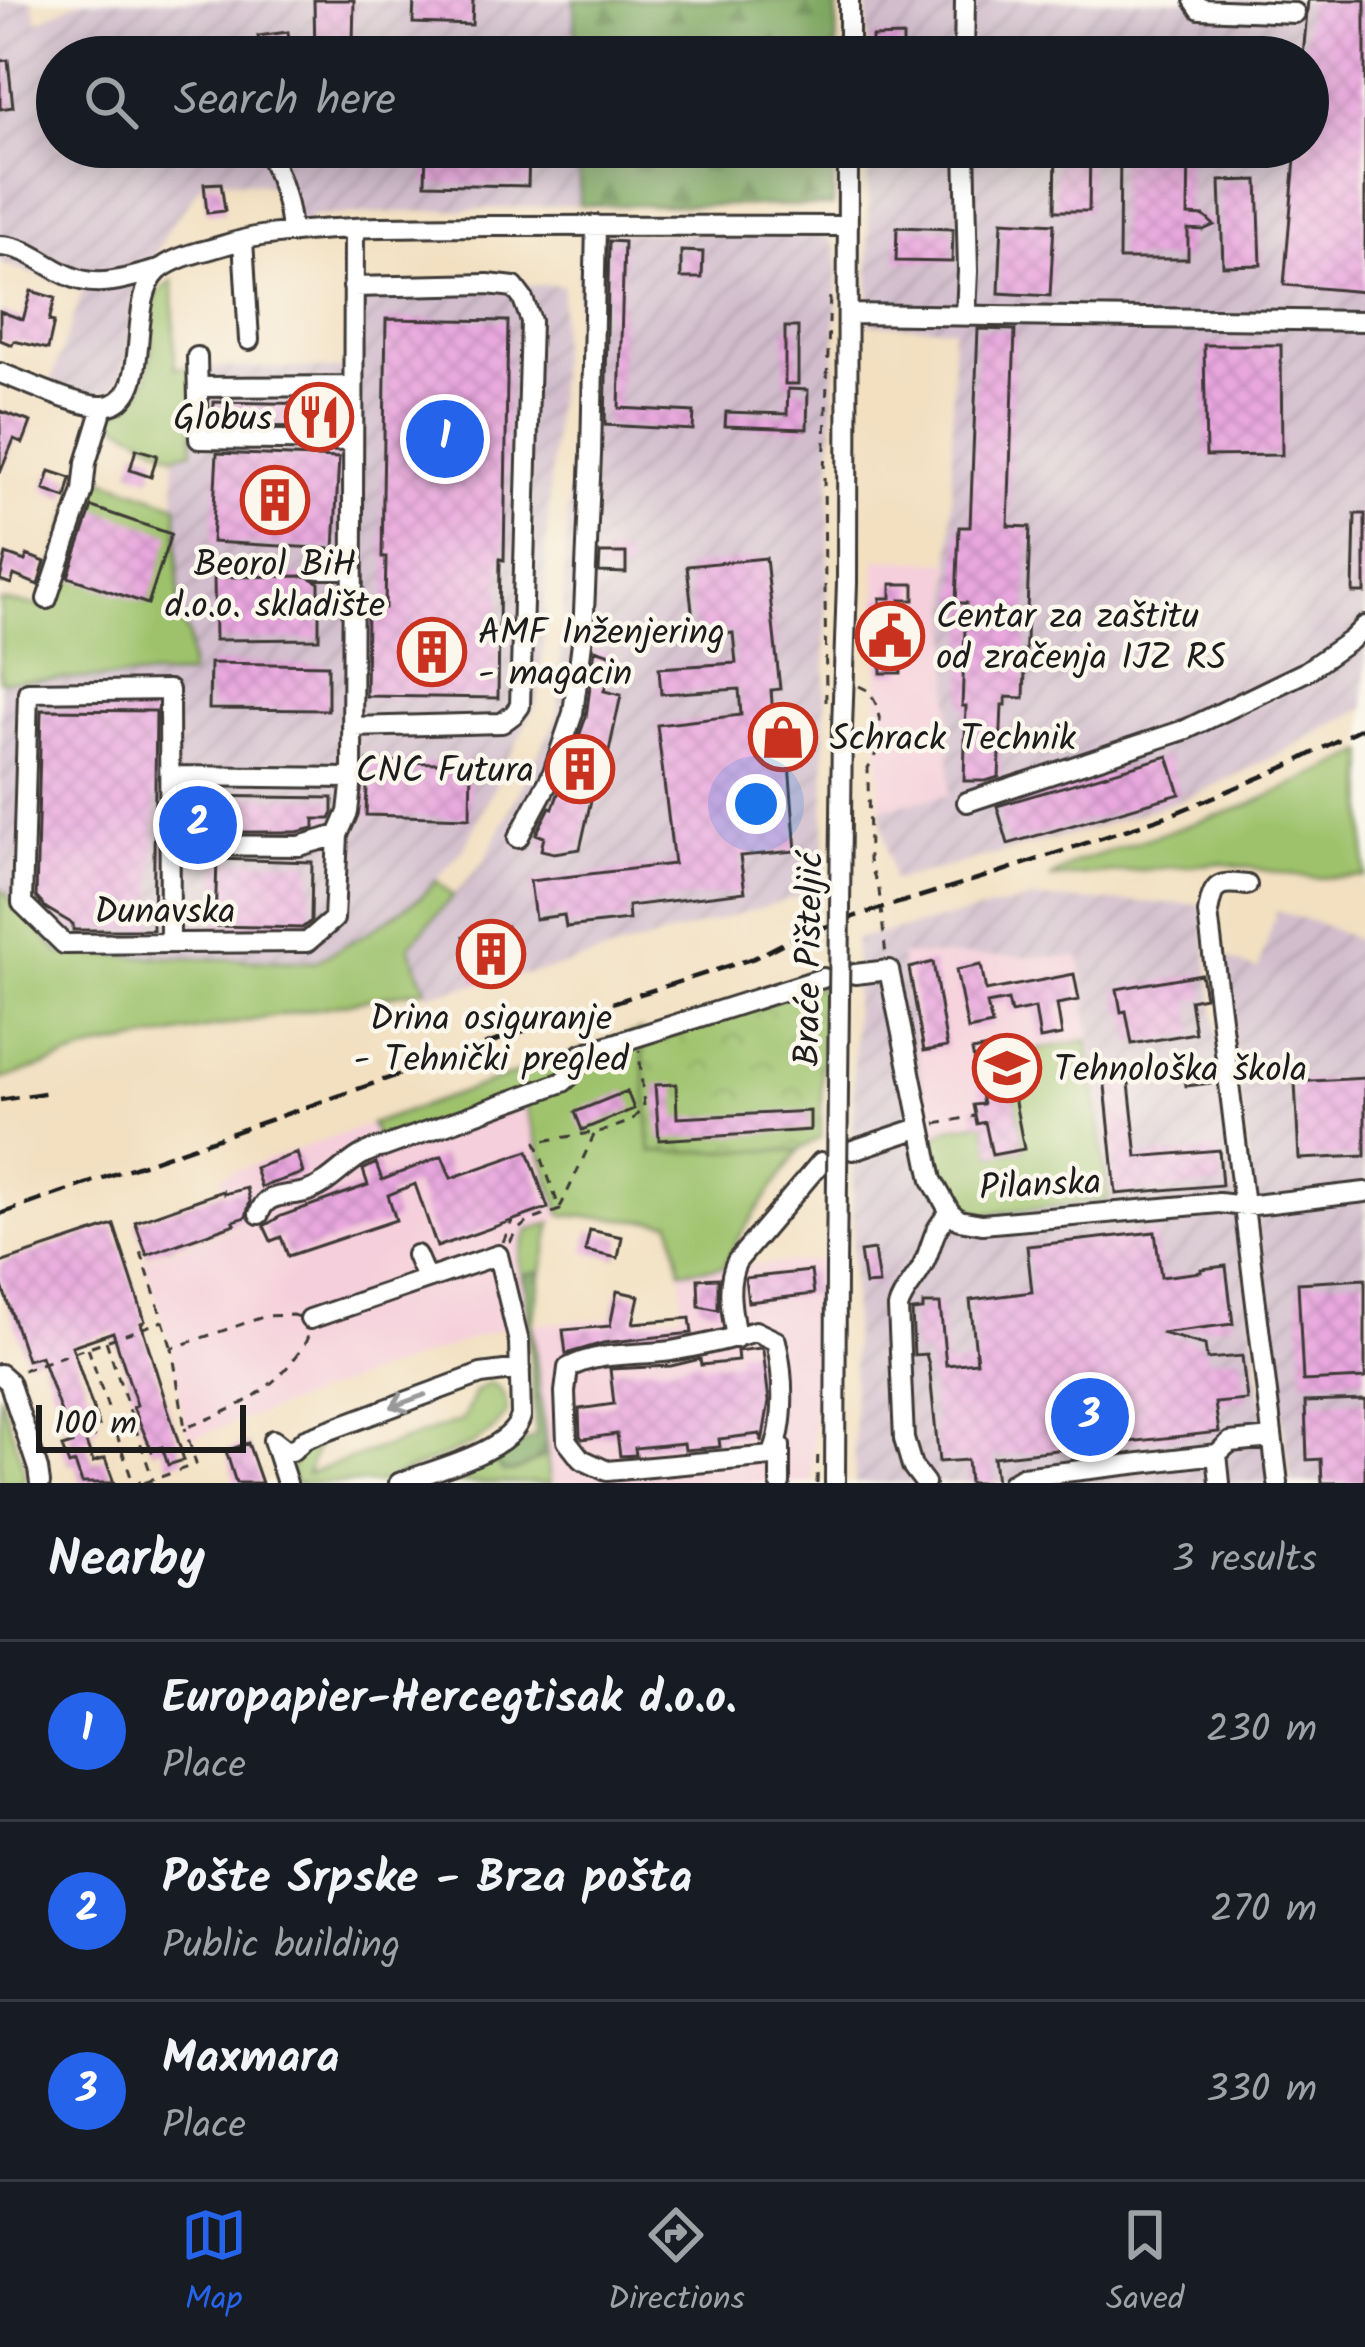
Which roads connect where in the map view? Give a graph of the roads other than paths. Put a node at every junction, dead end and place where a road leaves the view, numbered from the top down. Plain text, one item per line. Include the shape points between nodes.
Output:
1 (849, 0) edge
2 (964, 0) edge
3 (1194, 0) edge
4 (1295, 13) dead end
5 (849, 36) edge
6 (964, 36) edge
7 (274, 168) edge
8 (848, 168) edge
9 (966, 168) edge
10 (596, 225) junction
11 (848, 226) junction
12 (354, 227) junction
13 (291, 233) junction
14 (243, 240) junction
15 (0, 246) edge
16 (159, 270) junction
17 (353, 287) junction
18 (848, 314) junction
19 (966, 314) junction
20 (1365, 321) edge
21 (249, 340) dead end
22 (197, 357) dead end
23 (0, 374) edge
24 (198, 386) junction
25 (352, 386) junction
26 (103, 407) junction
27 (353, 441) junction
28 (318, 569) dead end
29 (352, 569) junction
30 (47, 599) dead end
31 (1365, 626) edge
32 (352, 727) junction
33 (170, 776) junction
34 (352, 778) junction
35 (967, 802) dead end
36 (338, 835) junction
37 (518, 838) dead end
38 (171, 845) junction
39 (1247, 885) dead end
40 (170, 943) junction
41 (855, 974) dead end
42 (823, 978) dead end
43 (919, 1128) junction
44 (853, 1150) dead end
45 (821, 1162) dead end
46 (1365, 1192) edge
47 (1245, 1206) junction
48 (950, 1212) junction
49 (259, 1214) dead end
50 (416, 1255) dead end
51 (425, 1278) junction
52 (310, 1319) road end
53 (736, 1338) junction
54 (520, 1369) junction
55 (2, 1375) edge
56 (1272, 1438) junction
57 (779, 1439) junction
58 (1216, 1454) junction
59 (277, 1468) edge
60 (40, 1483) edge
61 (399, 1483) edge
62 (779, 1483) edge
63 (835, 1483) edge
64 (926, 1483) edge
65 (1012, 1483) edge
66 (1220, 1483) edge
67 (1279, 1483) edge

1 - 5 street
2 - 6 street
3 - 4 street via 1200,9
7 - 13 street
8 - 11 street, Braće Pišteljić
9 - 19 street
10 - 11 street
10 - 12 street
10 - 37 street via 573,713
11 - 18 street, Braće Pišteljić
12 - 13 street
12 - 17 street, Dunavska
13 - 14 street
14 - 16 street
14 - 21 street
15 - 16 street via 96,283
16 - 26 street via 141,302 127,396
17 - 25 street, Dunavska
17 - 32 street via 514,287 531,321 520,706 502,723
18 - 19 street
18 - 63 street, Braće Pišteljić, bridge
19 - 20 street
22 - 24 street
23 - 26 street
24 - 25 street
24 - 27 street via 199,439
25 - 27 street, Dunavska
26 - 30 street
27 - 29 street, Dunavska
28 - 29 street
29 - 32 street, Dunavska
31 - 35 street via 1305,672 1186,729
32 - 34 street, Dunavska
33 - 34 street
33 - 38 street, Dunavska
33 - 40 street, Dunavska via 169,690 28,692 22,902 64,944
34 - 36 street, Dunavska
36 - 38 street, Dunavska via 298,846
36 - 40 street, Dunavska via 334,919 308,942
38 - 40 street
39 - 47 street via 1218,885 1208,913
41 - 43 street, Pilanska via 889,970
42 - 49 street via 582,1054 563,1082 367,1149 310,1191 275,1196
43 - 44 street
43 - 48 street, Pilanska
45 - 53 street via 731,1271
46 - 47 street, Pilanska
47 - 48 street, Pilanska via 982,1224
47 - 56 street
48 - 64 street via 898,1308 904,1439
50 - 51 street
51 - 52 street
51 - 54 street via 503,1251
53 - 57 street via 755,1331 776,1341
53 - 57 street via 587,1358 568,1368 568,1442 607,1472 772,1456
54 -> 59 street via 481,1374 292,1450 274,1440
54 - 61 street via 521,1416 513,1433
55 - 60 street
56 - 58 street via 1230,1442
56 - 67 street
57 - 62 street
58 - 65 street
58 - 66 street

